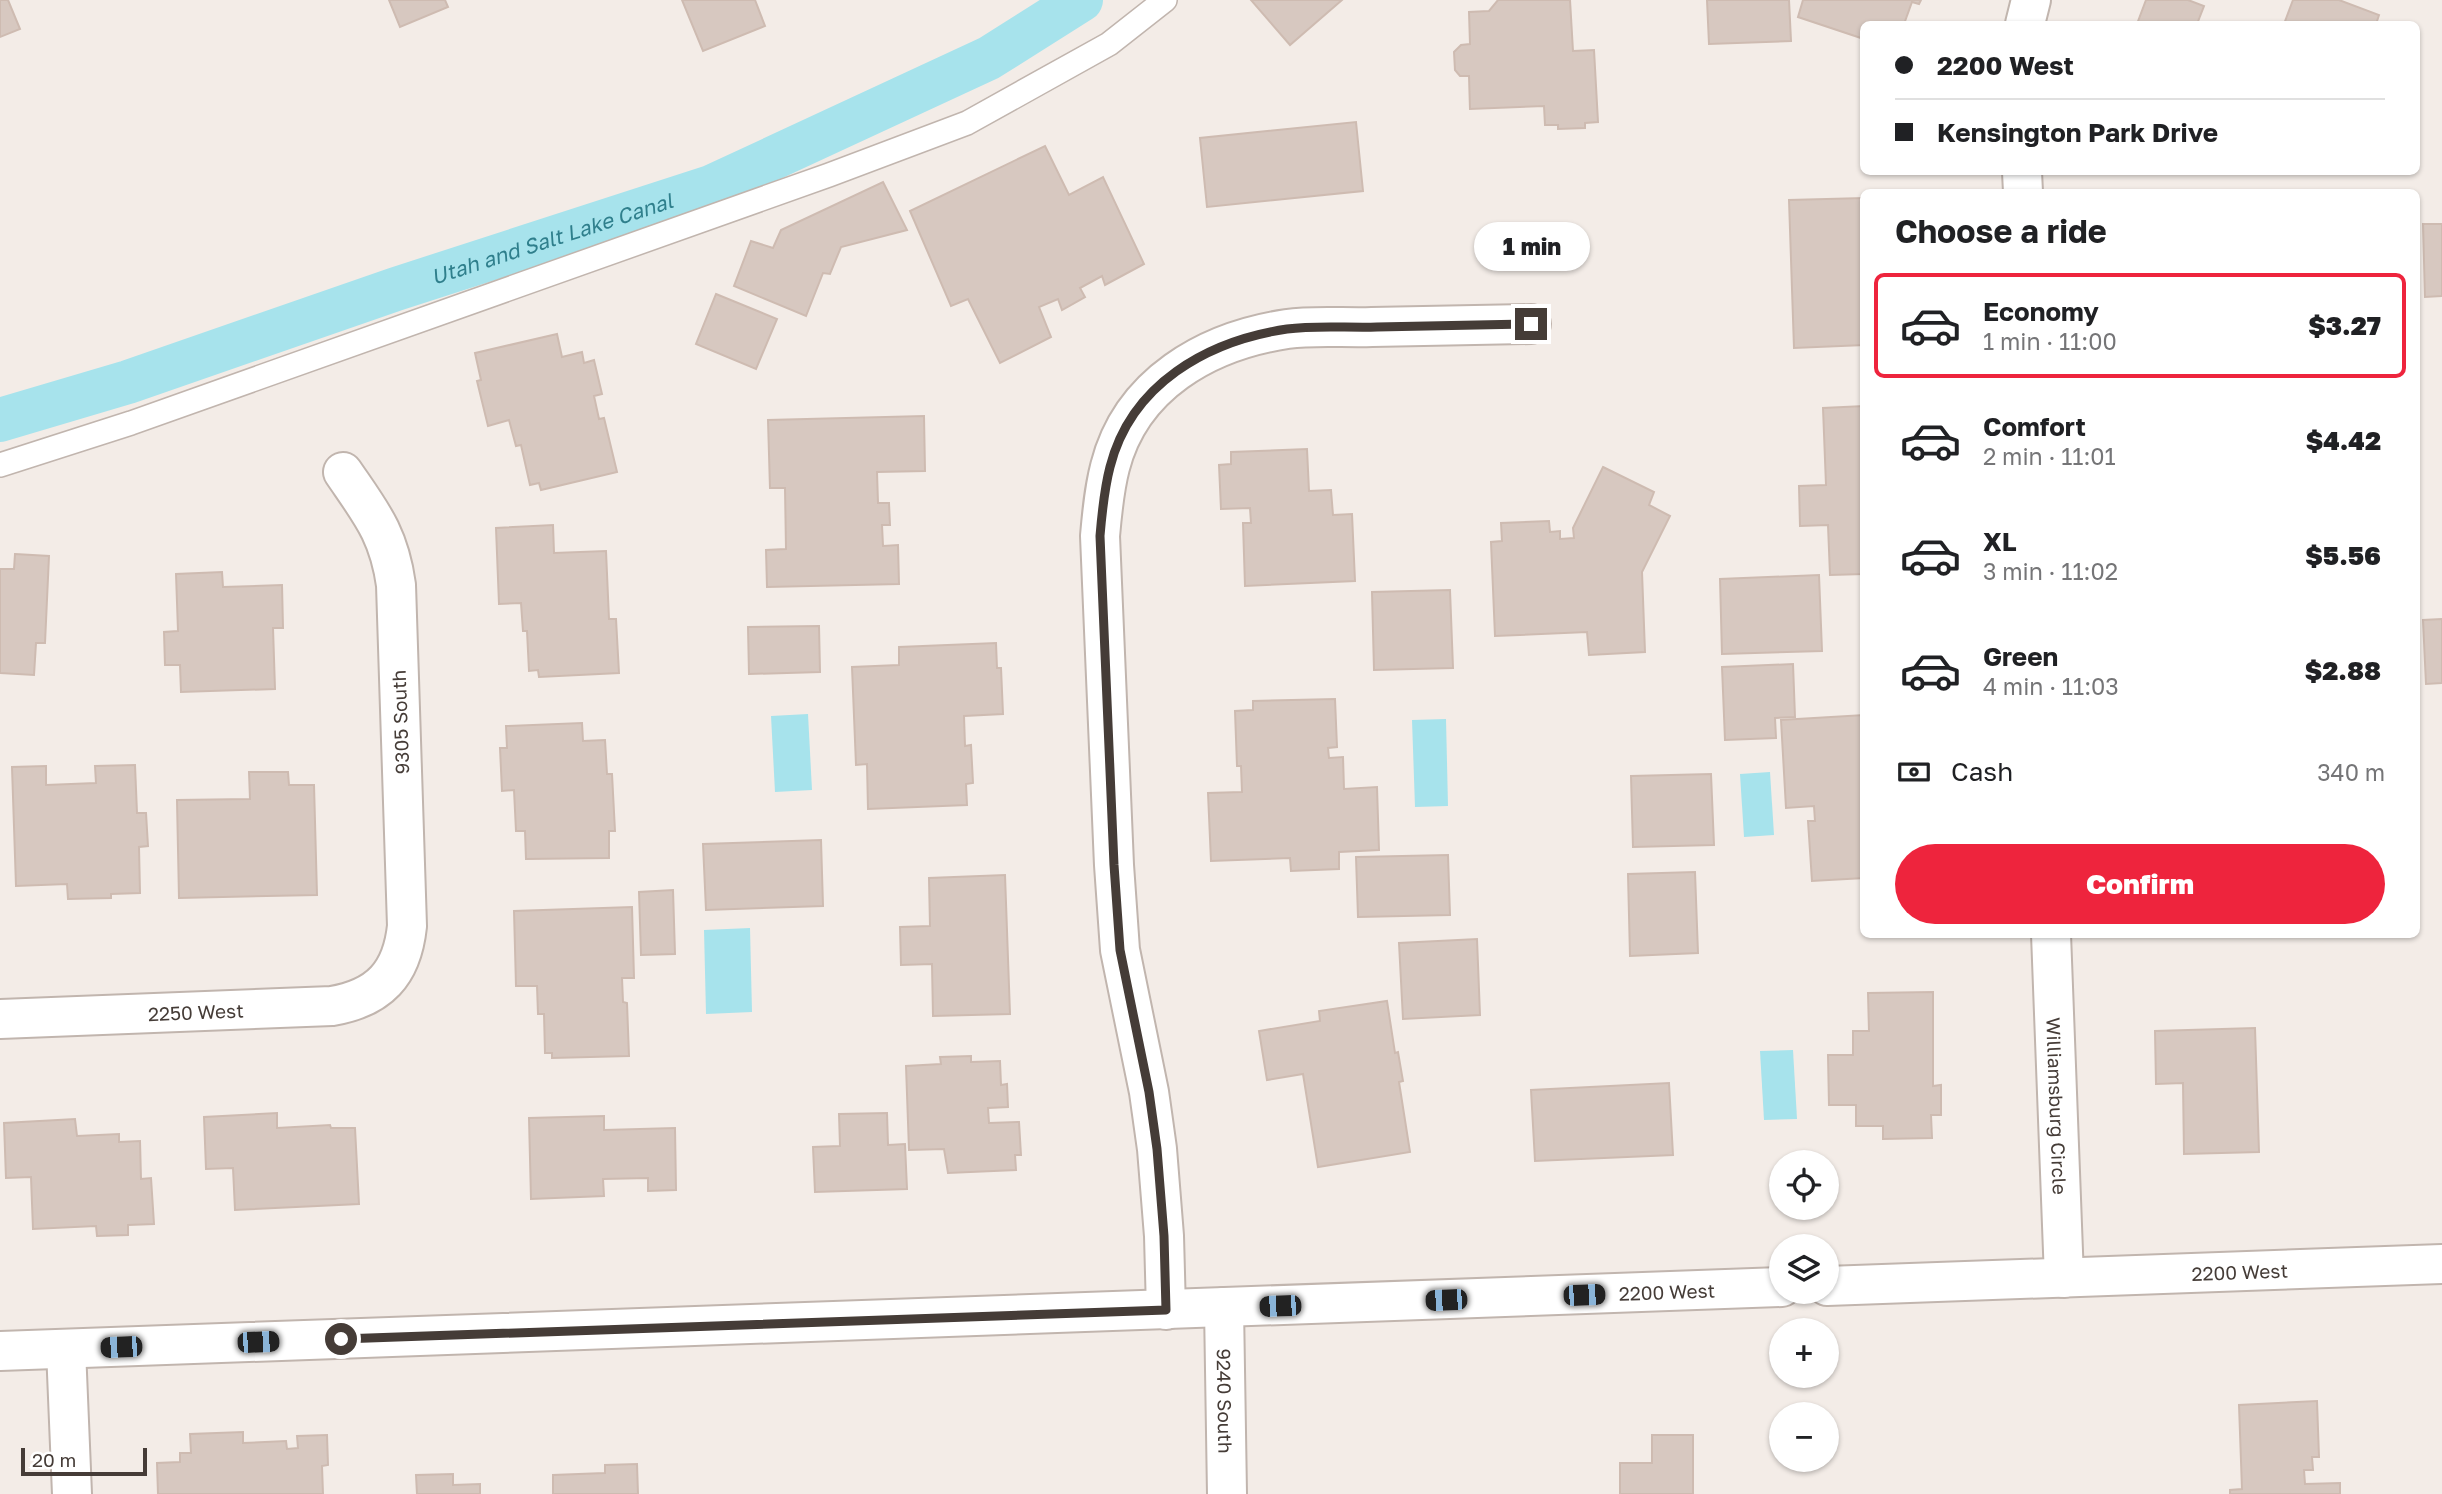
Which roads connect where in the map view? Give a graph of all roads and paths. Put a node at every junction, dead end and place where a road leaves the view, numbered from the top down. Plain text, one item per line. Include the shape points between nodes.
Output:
1 (1165, 0) edge
2 (2031, 0) edge
3 (2026, 21) edge
4 (1531, 324) dead end
5 (0, 465) edge
6 (342, 472) dead end
7 (2050, 938) edge
8 (386, 982) joint
9 (0, 1019) edge
10 (2442, 1264) edge
11 (2064, 1278) junction
12 (1839, 1286) edge
13 (1769, 1287) edge
14 (1224, 1307) junction
15 (1166, 1310) junction
16 (66, 1349) junction
17 (0, 1351) edge
18 (72, 1494) edge
19 (1227, 1494) edge

1 - 5 lane via 1109,44 967,122 158,414
2 - 3 street
4 - 15 street via 1289,329 1233,341 1193,359 1152,391 1128,423 1110,465 1100,536 1114,865 1120,950 1157,1149
6 - 8 street, 9305 South via 379,523 388,542 396,585 407,926 397,965
7 - 11 street, Williamsburg Circle
8 - 9 street, 2250 West via 361,999 332,1006
10 - 11 street, 2200 West
11 - 12 street, 2200 West
13 - 14 street, 2200 West
14 - 15 street, 2200 West
14 - 19 street, 9240 South
15 - 16 street, 2200 West
16 - 17 street, 2200 West
16 - 18 street

